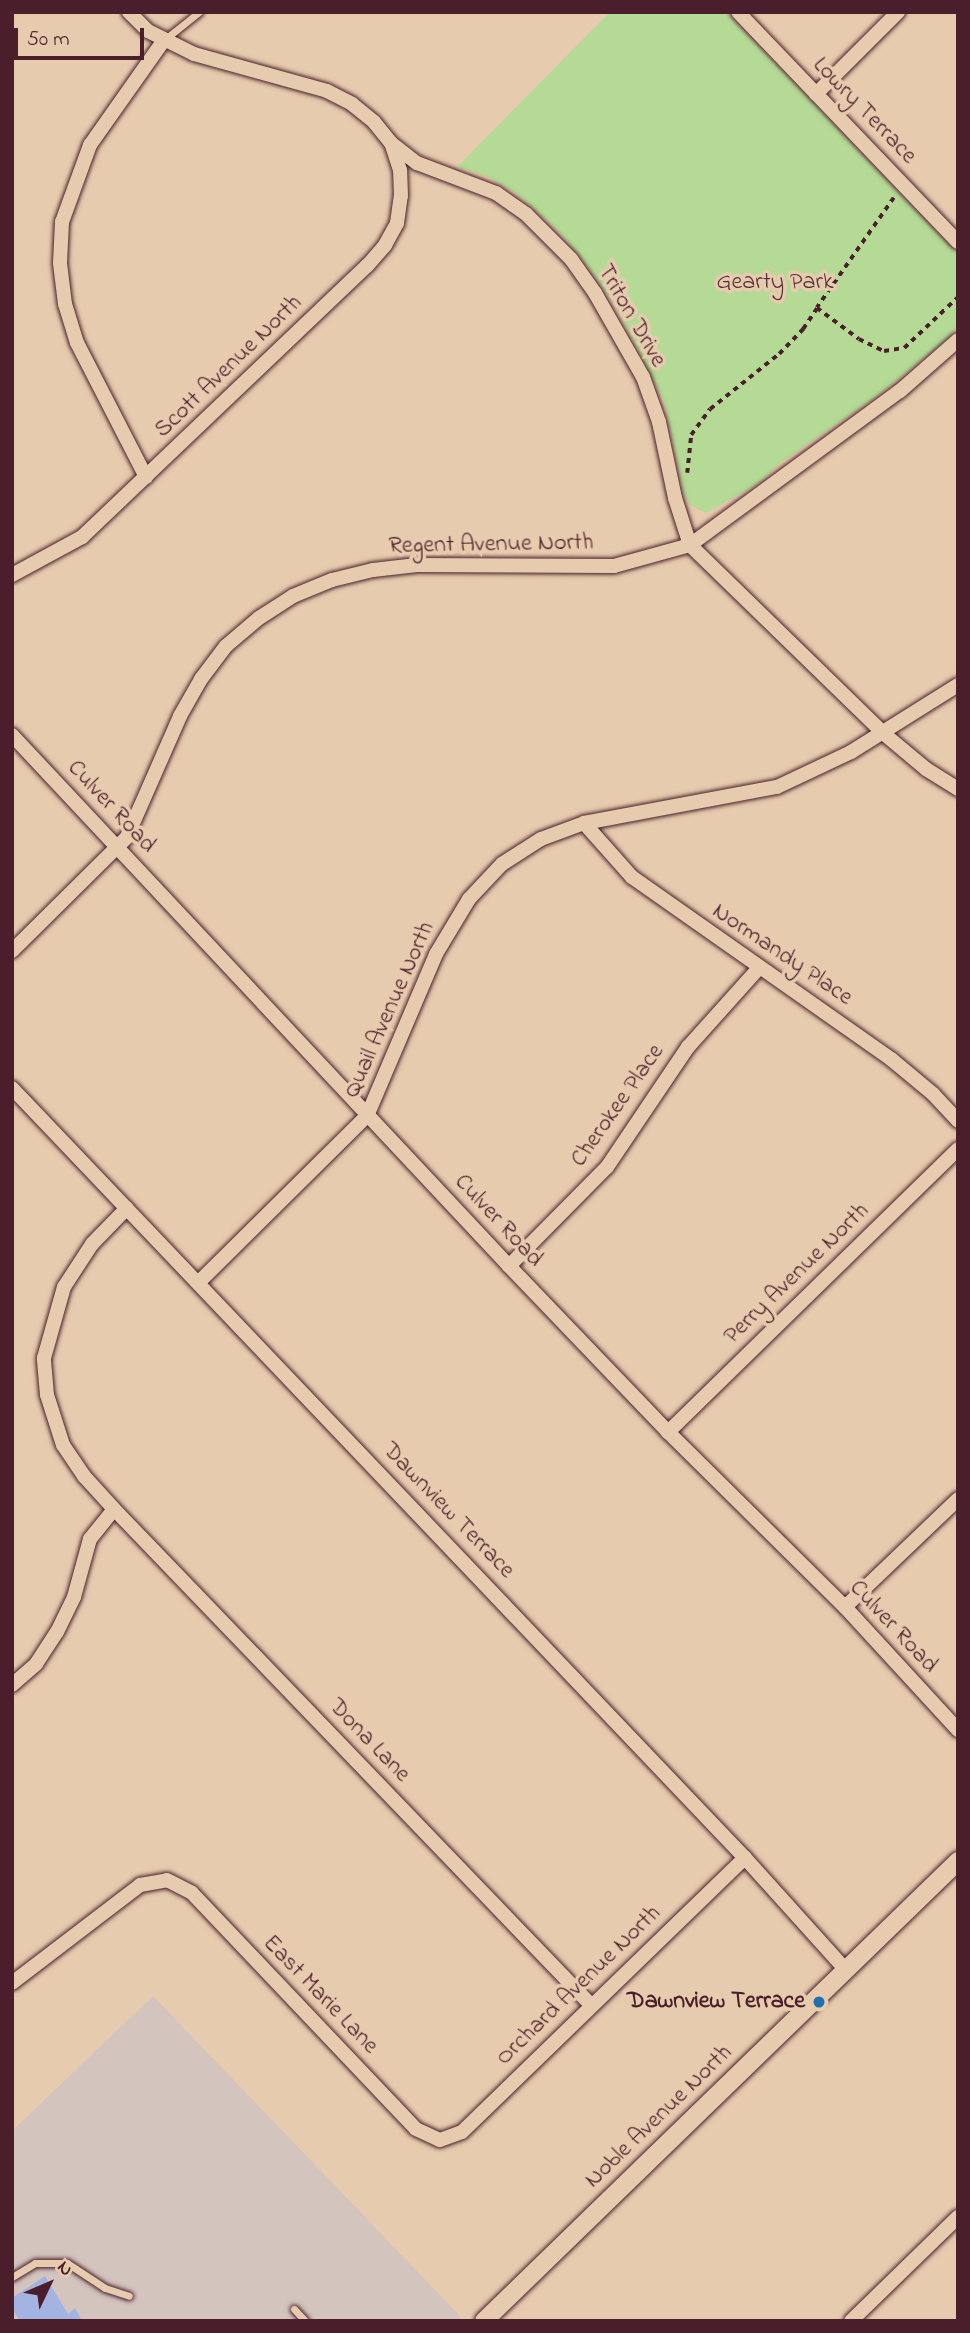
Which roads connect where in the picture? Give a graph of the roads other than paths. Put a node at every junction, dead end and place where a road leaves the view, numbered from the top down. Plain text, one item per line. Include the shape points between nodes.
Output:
1 (129, 12) edge
2 (199, 12) edge
3 (738, 12) edge
4 (898, 12) edge
5 (164, 40) junction
6 (816, 94) junction
7 (391, 144) junction
8 (958, 242) edge
9 (958, 340) edge
10 (146, 477) junction
11 (690, 545) junction
12 (12, 575) edge
13 (958, 685) edge
14 (883, 733) junction
15 (12, 735) edge
16 (958, 789) edge
17 (584, 823) junction
18 (117, 847) junction
19 (12, 951) edge
20 (759, 968) junction
21 (12, 1088) edge
22 (367, 1116) junction
23 (958, 1121) edge
24 (958, 1149) edge
25 (127, 1209) junction
26 (509, 1266) junction
27 (199, 1282) junction
28 (668, 1432) junction
29 (958, 1499) edge
30 (114, 1509) junction
31 (845, 1607) junction
32 (12, 1685) edge
33 (958, 1730) edge
34 (745, 1858) junction
35 (958, 1861) edge
36 (846, 1970) junction
37 (12, 1983) edge
38 (591, 2005) junction
39 (440, 2140) joint
40 (958, 2217) edge
41 (12, 2277) edge
42 (129, 2296) dead end
43 (294, 2309) dead end
44 (305, 2321) edge
45 (484, 2321) edge
46 (851, 2321) edge

1 - 5 street, Triton Drive via 148,32
2 - 5 lane
3 - 6 street, Lowry Terrace
4 - 6 street
5 - 7 street, Triton Drive via 194,54 327,91 374,122
5 - 10 street via 90,145 62,222 65,304 77,343
6 - 8 street, Lowry Terrace
7 - 10 street, Scott Avenue North via 400,170 401,196 397,223 385,245
7 - 11 street, Triton Drive via 417,163 496,193 526,214 571,259 620,332 643,377
9 - 11 street, Regent Avenue North via 900,391
10 - 12 street, Scott Avenue North via 82,537
11 - 14 street, Triton Drive
11 - 18 street, Regent Avenue North via 614,566 417,565 373,570 293,596 226,646 201,679 127,837
13 - 14 street, Quail Avenue North
14 - 16 street, Triton Drive
14 - 17 street, Quail Avenue North via 759,792
15 - 18 street, Culver Road
17 - 20 street, Normandy Place via 632,877
17 - 22 street, Quail Avenue North via 522,849 469,899 436,954
18 - 19 street, Regent Avenue North
18 - 22 street, Culver Road
20 - 23 street, Normandy Place via 891,1059
20 - 26 street, Cherokee Place via 688,1047 607,1167
21 - 25 street, Dawnview Terrace
22 - 26 street, Culver Road
22 - 27 street, Quail Avenue North
24 - 28 street, Perry Avenue North
25 - 27 street, Dawnview Terrace
25 - 30 street via 92,1244 64,1287 44,1358 47,1395 63,1445
26 - 28 street, Culver Road
27 - 34 street, Dawnview Terrace
28 - 31 street, Culver Road
29 - 31 street
30 - 32 street via 90,1539 74,1597 57,1632 36,1664
30 - 38 street, Dona Lane
31 - 33 street, Culver Road
34 - 36 street, Dawnview Terrace
34 - 38 street, Orchard Avenue North
35 - 36 street, Noble Avenue North
36 - 45 street, Noble Avenue North
37 - 39 street, East Marie Lane via 140,1885 167,1880 192,1893 416,2129
38 - 39 street, Orchard Avenue North via 462,2132
40 - 46 street
41 - 42 lane via 35,2263 67,2263 104,2288
43 - 44 lane

